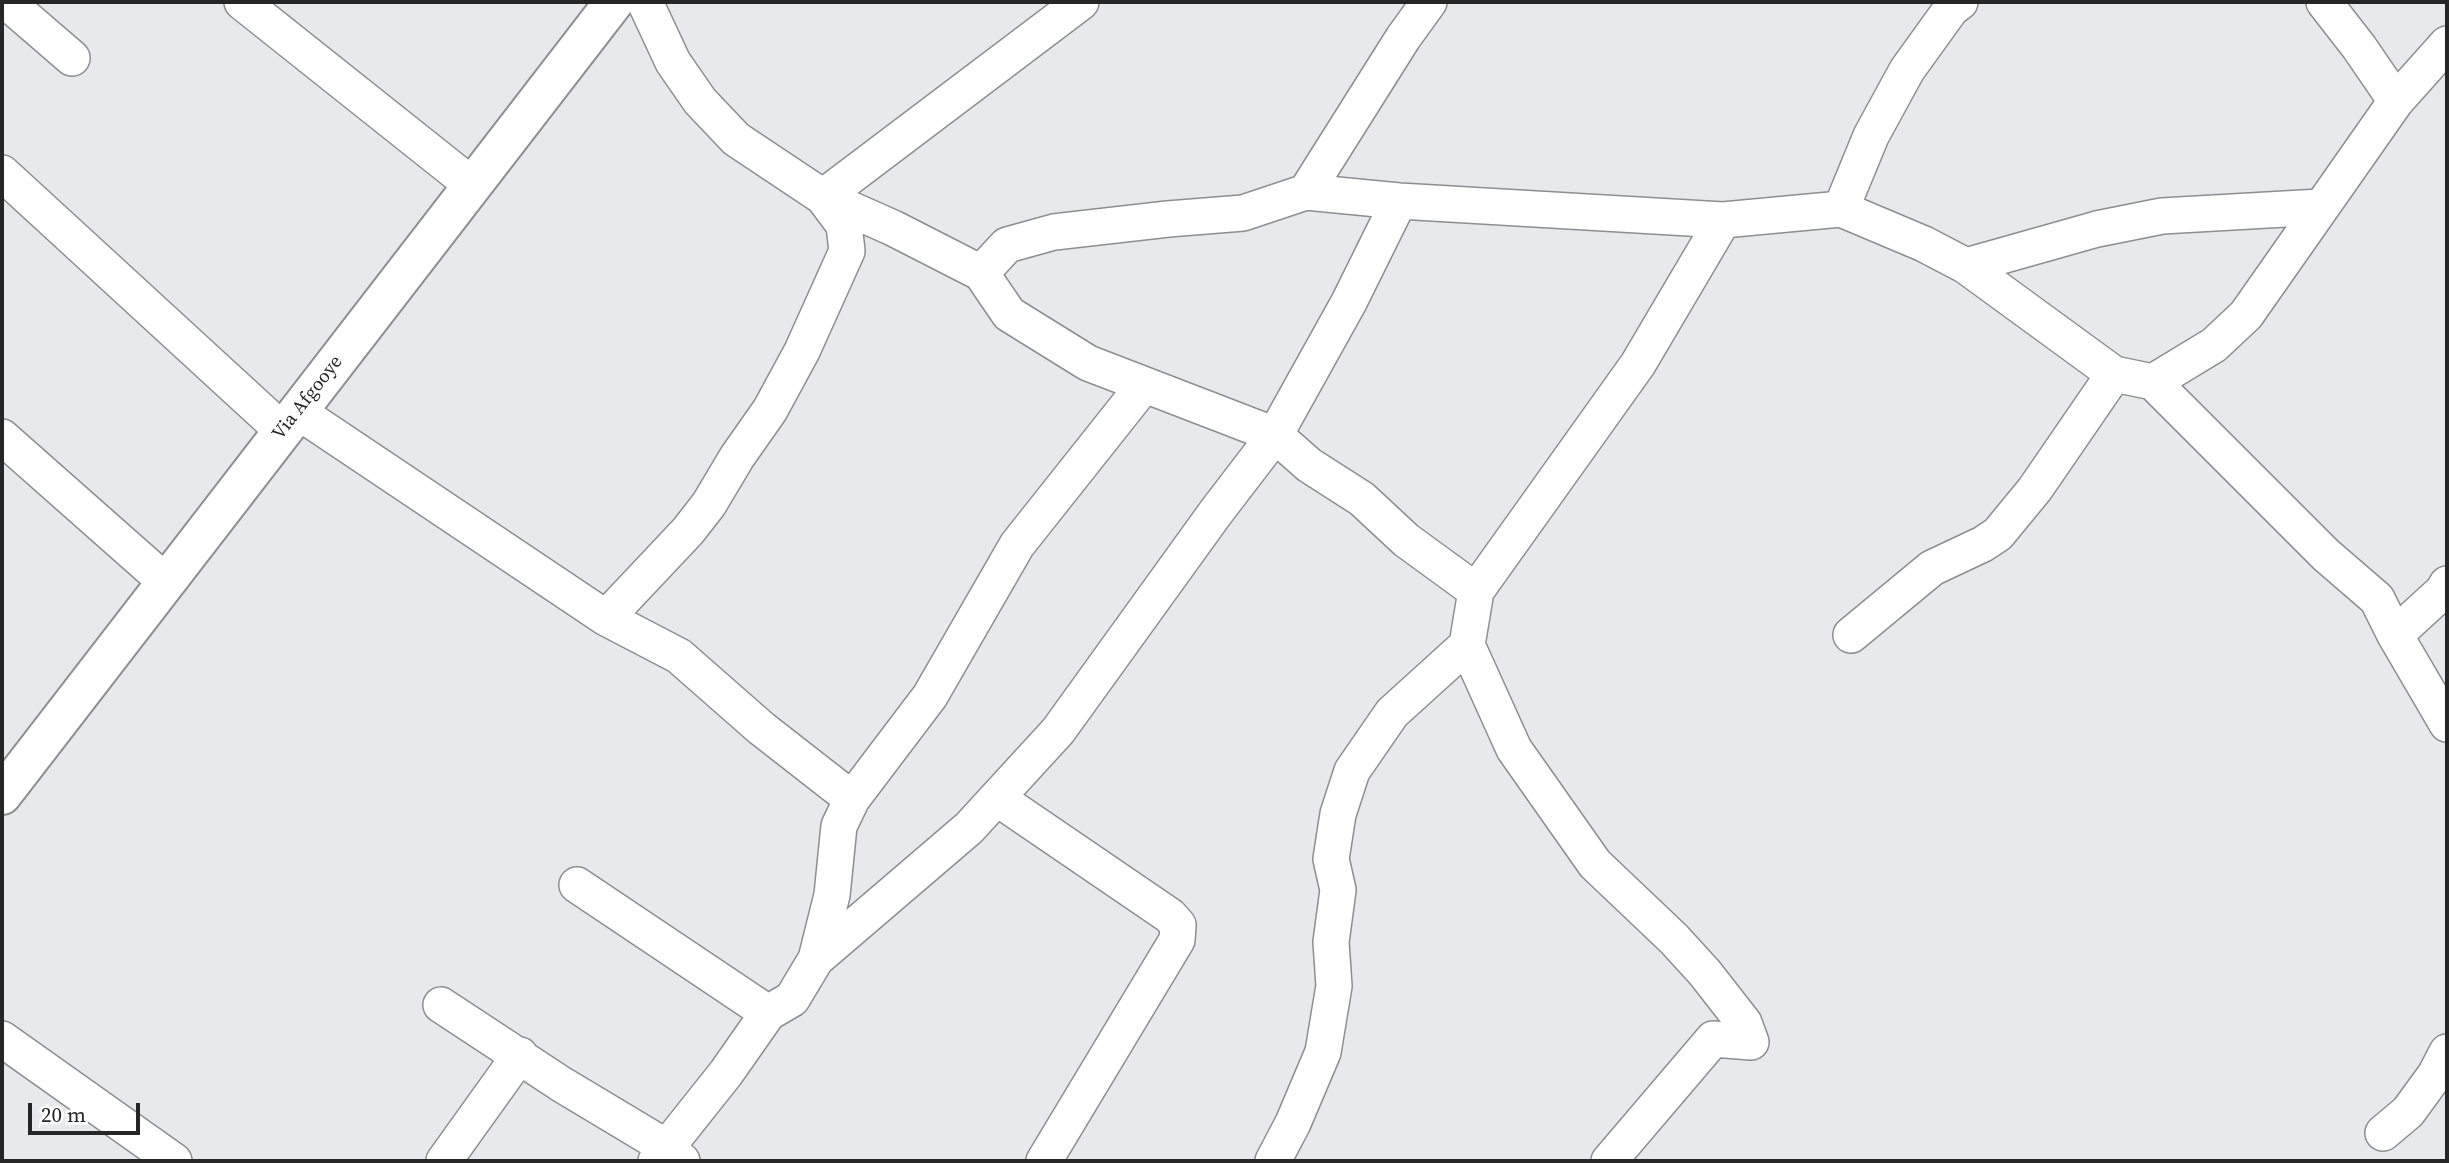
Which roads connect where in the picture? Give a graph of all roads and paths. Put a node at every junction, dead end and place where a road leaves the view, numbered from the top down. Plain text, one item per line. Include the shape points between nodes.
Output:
1 (7, 2) edge
2 (242, 2) edge
3 (614, 2) edge
4 (645, 2) edge
5 (1082, 2) edge
6 (1429, 2) edge
7 (1960, 2) edge
8 (2324, 2) edge
9 (2447, 44) edge
10 (72, 58) dead end
11 (2396, 101) junction
12 (2, 173) edge
13 (472, 186) junction
14 (1306, 192) junction
15 (823, 197) junction
16 (1399, 201) junction
17 (2320, 207) junction
18 (1841, 209) junction
19 (1723, 220) junction
20 (1966, 266) junction
21 (981, 273) junction
22 (2114, 374) junction
23 (2153, 382) junction
24 (1144, 385) junction
25 (290, 421) junction
26 (1275, 435) junction
27 (2, 437) edge
28 (166, 582) junction
29 (2447, 584) edge
30 (1476, 591) junction
31 (606, 618) junction
32 (1851, 635) dead end
33 (2395, 635) junction
34 (1467, 645) junction
35 (2447, 724) edge
36 (2, 795) edge
37 (997, 798) junction
38 (852, 799) junction
39 (577, 885) dead end
40 (816, 959) junction
41 (441, 1005) dead end
42 (768, 1013) junction
43 (2, 1039) edge
44 (2447, 1052) edge
45 (520, 1055) junction
46 (2384, 1133) dead end
47 (668, 1157) edge
48 (174, 1161) edge
49 (444, 1161) edge
50 (1044, 1161) edge
51 (1273, 1161) edge
52 (1609, 1161) edge

1 - 10 street
2 - 13 street
3 - 13 main road, Via Afgooye
4 - 15 street via 673,62 700,101 736,139
5 - 15 street
6 - 14 street
7 - 18 street via 1907,70 1871,136
8 - 11 street
9 - 11 street
11 - 17 street
12 - 25 street
13 - 25 main road, Via Afgooye
14 - 16 street
14 - 21 street via 1243,213 1054,232 1007,245
15 - 21 street
15 - 31 street via 844,225 847,251 803,351 709,504
16 - 19 street
16 - 26 street
17 - 20 street via 2162,216
17 - 23 street via 2246,315 2214,345
18 - 19 street
18 - 20 street
19 - 30 street via 1638,364
20 - 22 street
21 - 24 street via 1009,314 1088,363
22 - 23 street
22 - 32 street via 2035,489 1998,534 1932,568
23 - 33 street via 2326,555 2378,599
24 - 26 street
24 - 38 street via 1017,545 930,696
25 - 28 main road, Via Afgooye
25 - 31 street
26 - 30 street
26 - 37 street via 1058,730
27 - 28 street
28 - 36 main road, Via Afgooye
29 - 33 street
30 - 34 street
31 - 38 street via 679,656
33 - 35 street
34 - 51 street via 1392,713 1352,771 1338,814 1331,859 1338,890 1331,942 1334,986 1323,1052
34 - 52 street via 1514,749 1595,864 1705,973 1744,1023 1751,1042 1713,1039
37 - 40 street via 969,828
37 - 50 street via 1178,925 1177,940
38 - 40 street via 839,826 832,895
39 - 42 street
40 - 42 street via 792,999
41 - 45 street
42 - 47 street
43 - 48 street
44 - 46 street via 2408,1112
45 - 47 street
45 - 49 street

